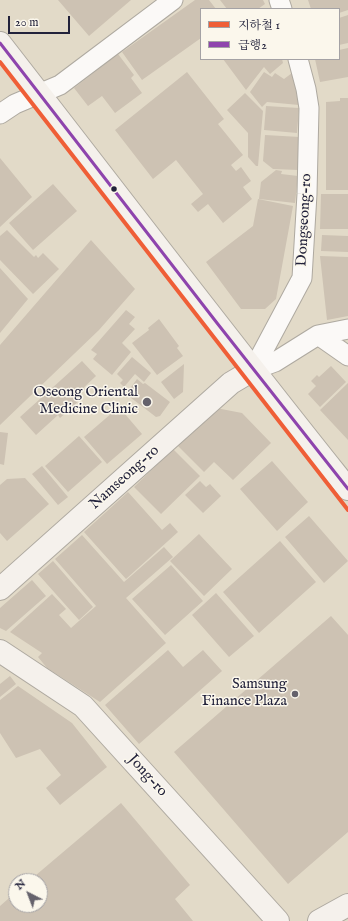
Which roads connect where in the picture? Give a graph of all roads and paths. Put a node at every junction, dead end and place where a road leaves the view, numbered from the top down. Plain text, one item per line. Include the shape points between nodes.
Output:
1 (173, 0) edge
2 (0, 43) edge
3 (298, 60) edge
4 (39, 93) junction
5 (0, 114) edge
6 (348, 329) edge
7 (318, 335) junction
8 (348, 356) edge
9 (253, 370) junction
10 (348, 489) edge
11 (0, 589) edge
12 (0, 651) edge
13 (348, 905) edge
14 (278, 921) edge
15 (319, 921) edge

1 - 4 street via 60,85
2 - 4 street
3 - 9 street, Dongseong-ro via 309,108 302,278
4 - 5 street
4 - 9 street
6 - 7 street
7 - 8 street
7 - 9 street via 275,362
9 - 10 street
9 - 11 street, Namseong-ro via 231,383
12 - 14 street, Jong-ro via 83,706
13 - 15 street

